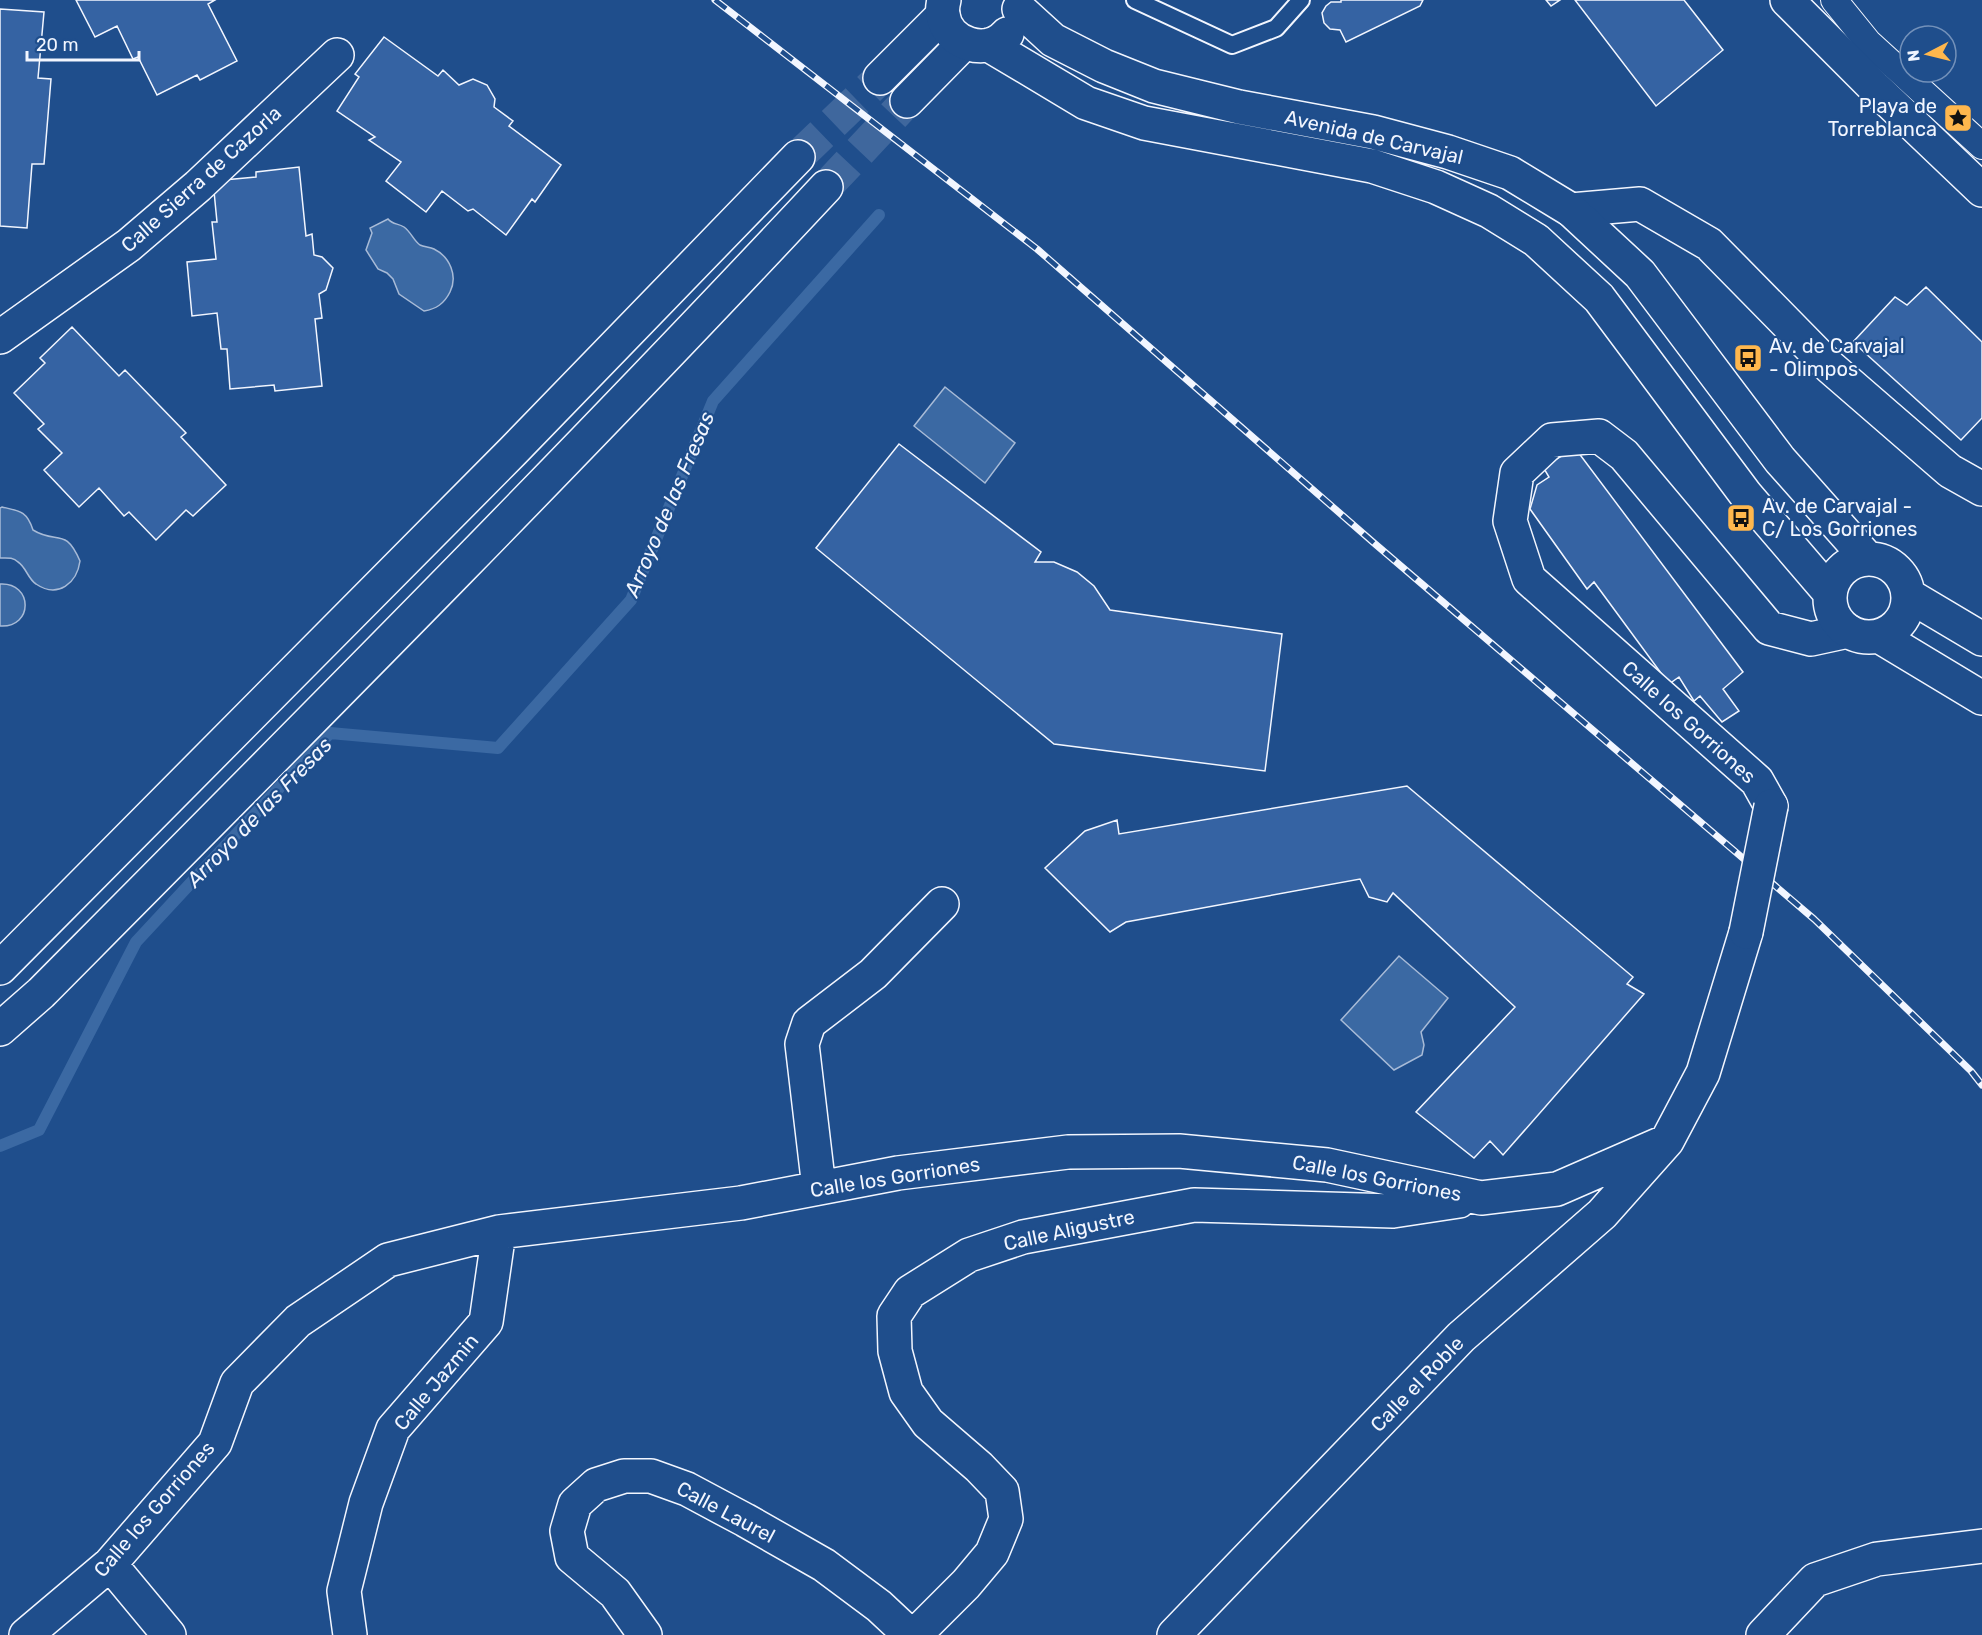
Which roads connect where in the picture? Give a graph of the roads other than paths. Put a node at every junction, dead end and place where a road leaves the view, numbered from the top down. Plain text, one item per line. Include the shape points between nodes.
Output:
1 (1135, 0) edge
2 (1301, 0) edge
3 (1787, 0) edge
4 (1834, 0) edge
5 (1018, 5) edge
6 (943, 8) edge
7 (977, 44) junction
8 (337, 55) dead end
9 (880, 78) tunnel mouth
10 (907, 101) tunnel mouth
11 (1982, 146) edge
12 (798, 157) tunnel mouth
13 (826, 187) tunnel mouth
14 (1982, 190) edge
15 (1571, 210) junction
16 (0, 337) edge
17 (1982, 489) edge
18 (1867, 558) junction
19 (1830, 593) junction
20 (1908, 595) junction
21 (1863, 634) junction
22 (1982, 639) edge
23 (1982, 698) edge
24 (942, 904) dead end
25 (0, 968) edge
26 (0, 1029) edge
27 (1667, 1141) junction
28 (819, 1188) junction
29 (1481, 1198) junction
30 (499, 1232) junction
31 (1982, 1546) edge
32 (110, 1564) junction
33 (26, 1635) edge
34 (169, 1635) edge
35 (350, 1635) edge
36 (645, 1635) edge
37 (910, 1635) edge
38 (915, 1635) edge
39 (1174, 1635) edge
40 (1763, 1635) edge

1 - 2 lane via 1232,45 1276,27
3 - 14 street
4 - 11 street via 1868,42
5 - 7 street via 1015,25 1004,38
5 - 15 street, Avenida de Carvajal via 1053,39 1154,86 1373,132 1448,152 1510,173
6 - 7 street, Avenida de Carvajal via 951,32
6 - 9 street
7 - 10 street
7 - 19 street, Avenida de Carvajal via 1086,103 1144,123 1372,166 1489,211 1536,240 1599,298 1746,495
8 - 16 street, Calle Sierra de Cazorla via 129,245
12 - 25 street via 505,460
13 - 26 street via 542,487 50,985
15 - 17 street via 1640,204 1709,244 1830,367 1950,471
15 - 18 street, Avenida de Carvajal via 1640,274 1780,460
18 - 19 street via 1851,562 1839,573
18 - 20 street via 1883,561 1897,570
19 - 21 street via 1836,619
20 - 21 street via 1904,616 1894,629
20 - 22 street
21 - 23 street
21 - 27 street, Calle los Gorriones, bridge via 1811,639 1769,628 1624,455 1599,436 1552,440 1517,473 1510,521 1529,579 1757,781 1771,807 1746,932 1703,1073
24 - 28 street via 873,974 809,1023 802,1044
27 - 29 street, Calle los Gorriones via 1557,1189
27 - 39 street, Calle el Roble via 1602,1214 1461,1337
28 - 29 street, Calle los Gorriones via 898,1173 1068,1152 1179,1151 1327,1165
28 - 30 street, Calle los Gorriones via 741,1203
29 - 38 street, Calle Aligustre via 1393,1210 1194,1205 1023,1237 969,1256 910,1292 894,1316 896,1351 906,1392 928,1423 1002,1491 1006,1519 992,1553
30 - 32 street, Calle los Gorriones via 388,1260 298,1321 237,1383 215,1443
30 - 35 street, Calle Jazmin via 486,1322 393,1429 366,1503 344,1591
31 - 40 street via 1877,1559 1815,1580
32 - 33 street, Calle los Gorriones
32 - 34 street
36 - 37 street, Calle Laurel via 615,1593 572,1557 567,1531 575,1504 596,1485 624,1476 651,1476 687,1489 745,1520 824,1565

